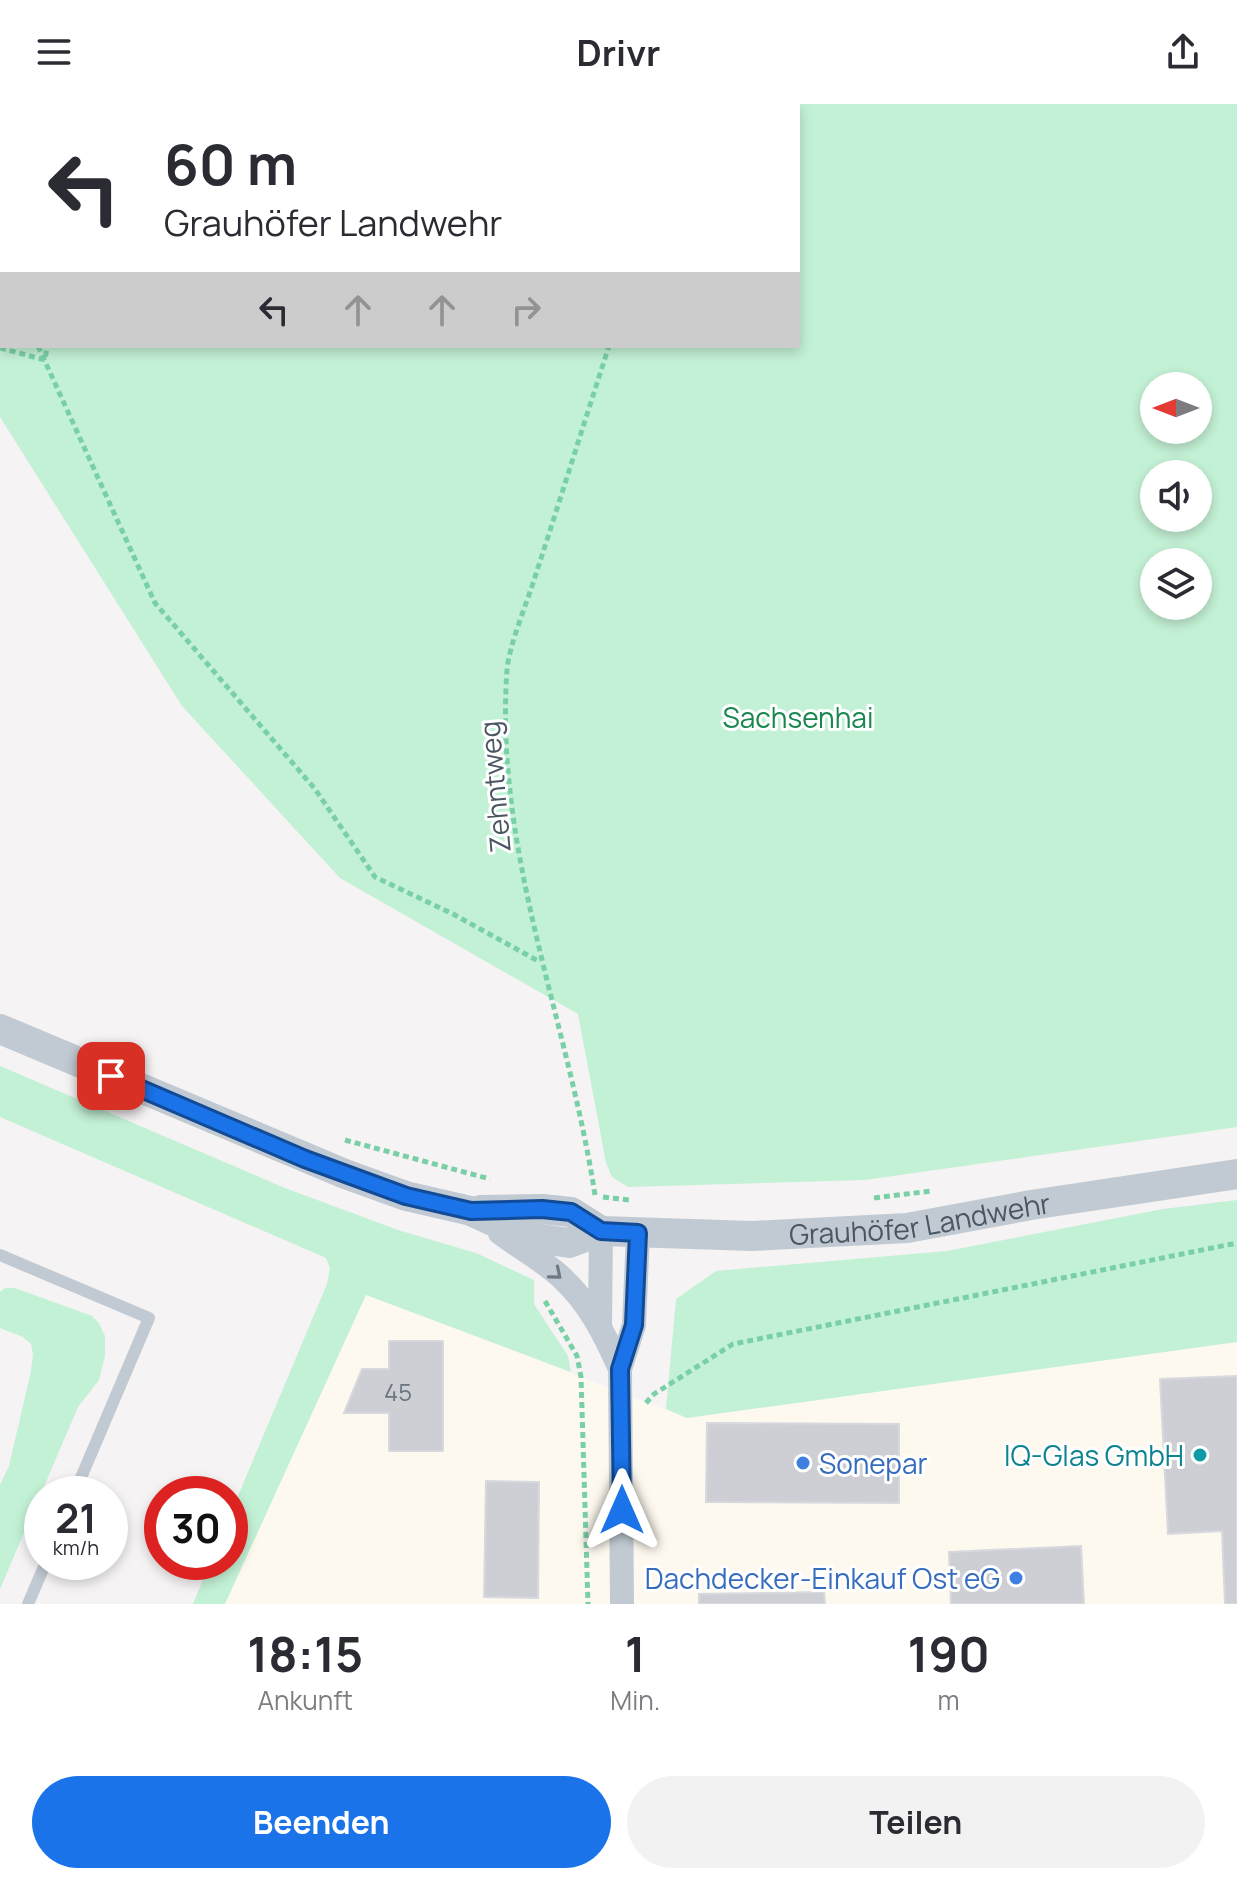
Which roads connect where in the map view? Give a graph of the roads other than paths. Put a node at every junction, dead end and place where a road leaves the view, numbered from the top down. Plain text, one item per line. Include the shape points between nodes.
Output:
1 (0, 1029) edge
2 (1237, 1174) edge
3 (471, 1211) junction
4 (601, 1231) junction
5 (638, 1233) junction
6 (0, 1255) edge
7 (600, 1325) junction
8 (620, 1369) junction
9 (82, 1476) edge
10 (38, 1580) edge
11 (28, 1604) edge
12 (622, 1604) edge

1 - 3 street, Grauhöfer Landwehr via 345,1174
2 - 5 street, Grauhöfer Landwehr via 907,1228 752,1236
3 - 4 street, Grauhöfer Landwehr via 528,1237 569,1243
3 - 4 street, Grauhöfer Landwehr via 583,1204
3 -> 7 street via 561,1277
4 - 5 street, Grauhöfer Landwehr
4 - 7 street
5 - 8 street via 634,1325
6 - 9 lane via 149,1318
7 - 8 street
8 - 12 street
10 - 11 lane

